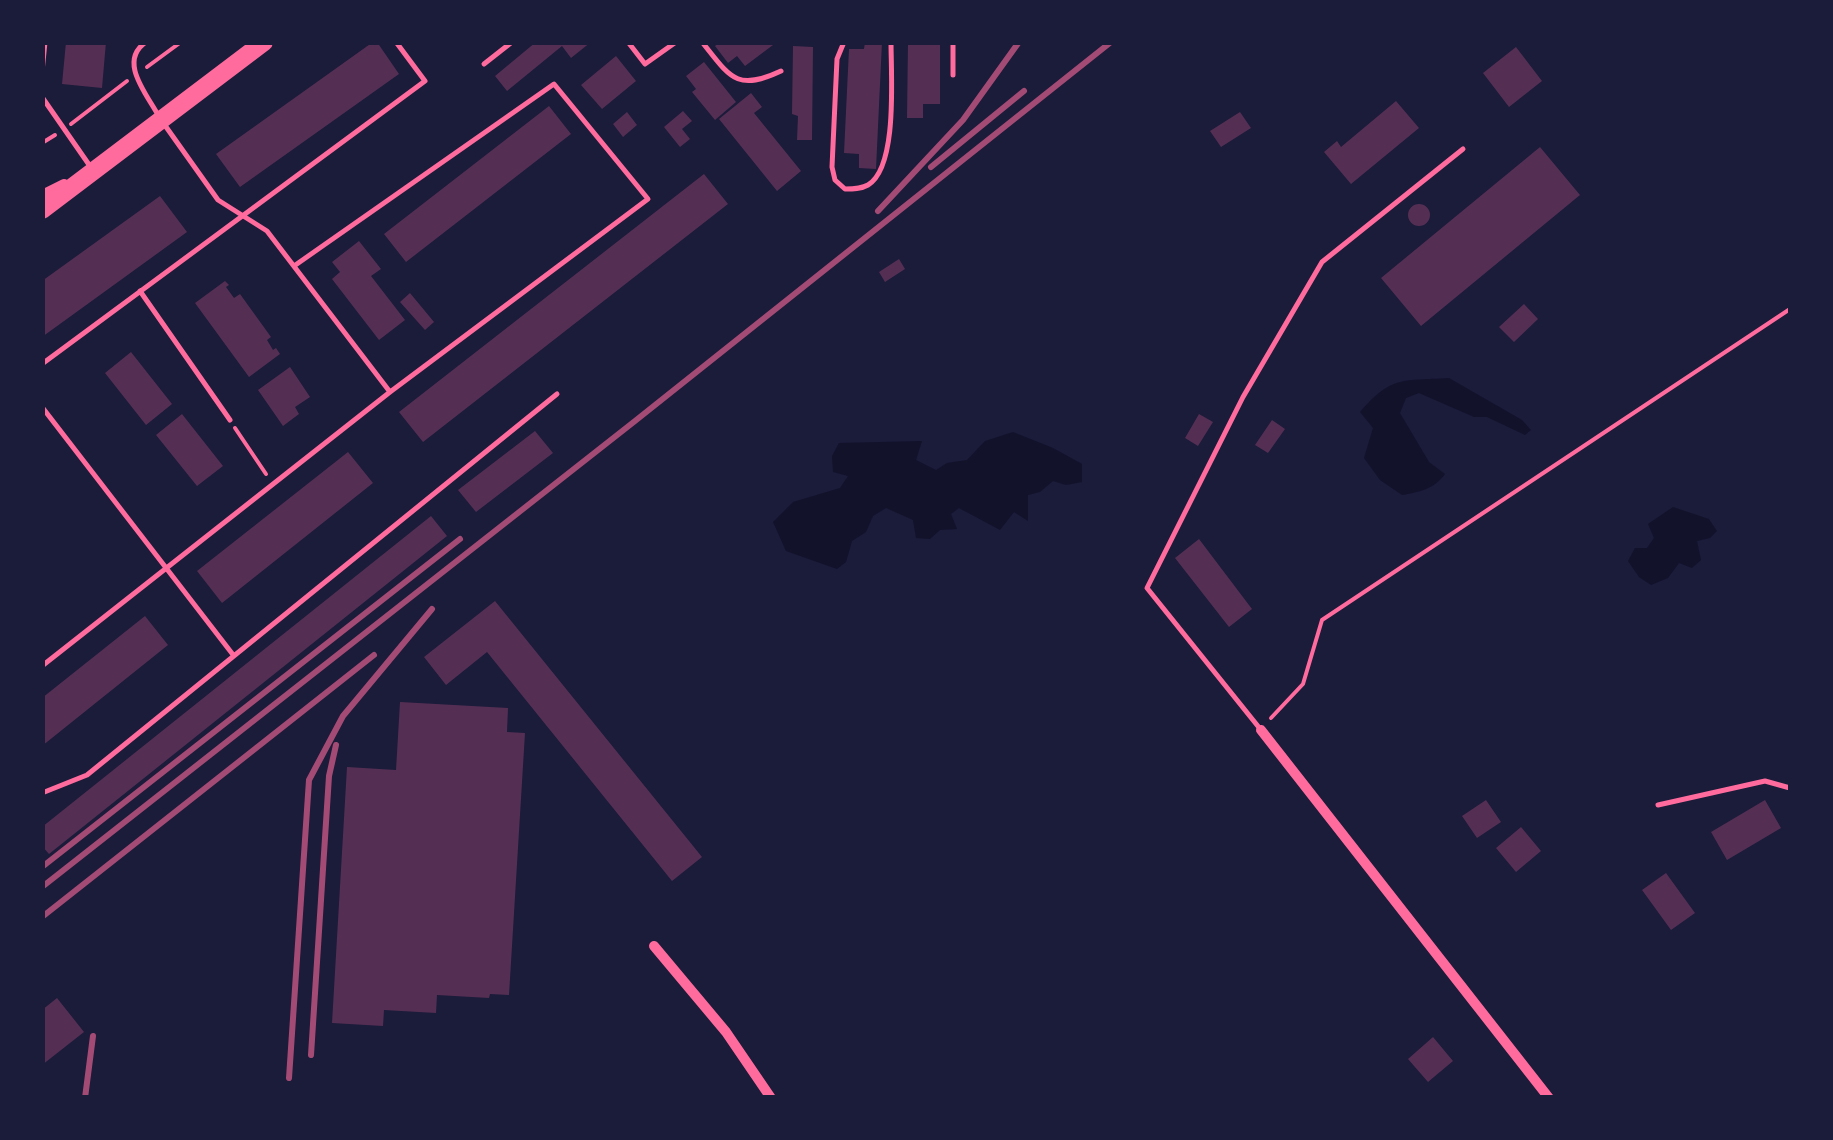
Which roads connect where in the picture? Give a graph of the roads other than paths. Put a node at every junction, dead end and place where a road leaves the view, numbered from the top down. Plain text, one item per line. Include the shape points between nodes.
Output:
1 (45, 42) edge
2 (146, 42) edge
3 (264, 42) edge
4 (396, 42) edge
5 (512, 42) edge
6 (628, 42) edge
7 (676, 42) edge
8 (702, 42) edge
9 (844, 42) edge
10 (892, 42) edge
11 (954, 42) edge
12 (484, 64) dead end
13 (781, 71) dead end
14 (42, 72) edge
15 (953, 75) dead end
16 (42, 97) edge
17 (162, 121) junction
18 (1462, 149) dead end
19 (94, 172) junction
20 (42, 196) edge
21 (42, 210) edge
22 (242, 214) junction
23 (294, 266) junction
24 (140, 291) junction
25 (42, 364) edge
26 (390, 392) junction
27 (557, 394) dead end
28 (42, 407) edge
29 (230, 420) road end
30 (166, 569) junction
31 (234, 656) junction
32 (42, 666) edge
33 (1261, 730) joint
34 (1790, 788) edge
35 (42, 793) edge
36 (1658, 804) dead end
37 (654, 946) dead end
38 (771, 1098) edge
39 (1549, 1098) edge

1 - 14 lane
2 - 17 lane via 136,49 133,70
3 - 17 main road
4 - 22 lane via 425,81
5 - 12 lane
6 - 7 lane via 645,64
8 - 13 lane via 726,72 743,81
9 - 10 lane via 837,60 832,167 845,189 870,184 882,170 889,145
11 - 15 lane
16 - 19 lane
17 - 19 main road
17 - 22 lane via 218,200
18 - 33 lane via 1322,262 1243,397 1147,588
19 - 20 street
19 - 21 main road
22 - 23 lane via 267,231
22 - 24 lane
23 - 26 lane
23 - 26 lane via 554,84 648,199
24 - 25 lane
24 - 29 lane
26 - 30 lane
27 - 31 lane
28 - 30 lane
30 - 31 lane
30 - 32 lane
31 - 35 lane via 87,775
33 - 39 street
34 - 36 lane via 1764,781
37 - 38 street

